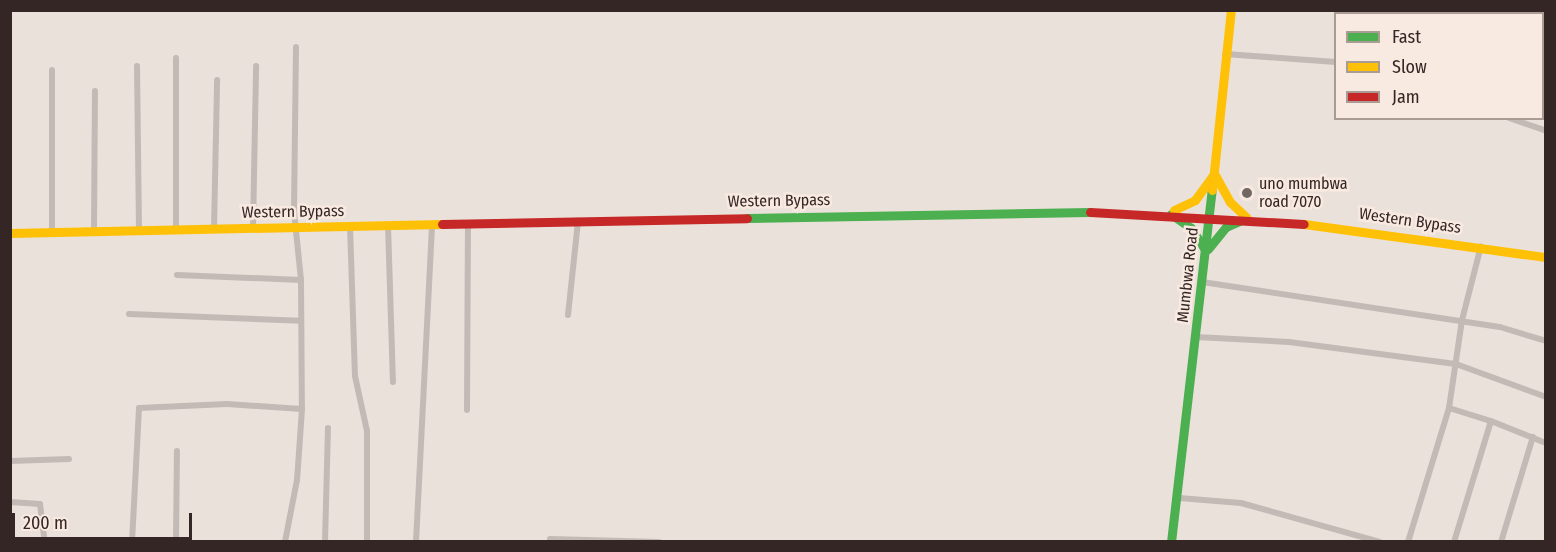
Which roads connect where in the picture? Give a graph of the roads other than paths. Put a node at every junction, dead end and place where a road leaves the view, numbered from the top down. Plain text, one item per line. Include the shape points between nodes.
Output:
1 (1230, 10) edge
2 (296, 47) dead end
3 (1226, 54) junction
4 (177, 58) dead end
5 (1334, 62) edge
6 (137, 66) dead end
7 (256, 66) dead end
8 (52, 70) dead end
9 (217, 80) dead end
10 (95, 91) dead end
11 (1515, 120) edge
12 (1545, 131) edge
13 (1214, 173) junction
14 (1166, 212) junction
15 (1209, 214) junction
16 (1247, 218) junction
17 (578, 221) junction
18 (468, 224) junction
19 (388, 225) junction
20 (432, 225) junction
21 (350, 226) junction
22 (295, 227) junction
23 (253, 228) junction
24 (214, 229) junction
25 (176, 230) junction
26 (94, 231) junction
27 (139, 231) junction
28 (52, 232) junction
29 (10, 233) edge
30 (1481, 246) junction
31 (1205, 253) junction
32 (1545, 257) edge
33 (177, 275) dead end
34 (301, 280) junction
35 (1202, 282) junction
36 (129, 314) dead end
37 (568, 315) dead end
38 (1462, 320) junction
39 (300, 321) junction
40 (1196, 337) junction
41 (1545, 342) edge
42 (1456, 364) junction
43 (393, 382) dead end
44 (1545, 397) edge
45 (1449, 408) junction
46 (302, 409) junction
47 (467, 410) dead end
48 (1491, 421) junction
49 (328, 428) dead end
50 (1533, 437) junction
51 (1545, 443) edge
52 (177, 451) dead end
53 (69, 459) dead end
54 (10, 461) edge
55 (1179, 498) junction
56 (10, 502) edge
57 (550, 539) dead end
58 (45, 542) edge
59 (132, 542) edge
60 (176, 542) edge
61 (285, 542) edge
62 (325, 542) edge
63 (367, 542) edge
64 (416, 542) edge
65 (659, 542) edge
66 (1171, 542) edge
67 (1380, 542) edge
68 (1408, 542) edge
69 (1454, 542) edge
70 (1501, 542) edge

1 - 3 main road, Mumbwa Road
2 - 22 street
3 - 5 street
3 - 13 main road, Mumbwa Road
4 - 25 street
6 - 27 street
7 - 23 street
8 - 28 street
9 - 24 street
10 - 26 street
11 - 12 street
13 - 14 main road via 1196,200
13 - 15 main road, Mumbwa Road
13 - 16 main road via 1224,193
14 - 15 main road, Western Bypass
14 - 17 main road, Western Bypass via 997,211
14 - 31 main road via 1191,228
15 - 16 main road, Western Bypass
15 - 31 main road, Mumbwa Road
16 - 30 main road, Western Bypass
16 - 31 main road via 1226,227
17 - 18 main road, Western Bypass
17 - 37 street
18 - 20 main road, Western Bypass
18 - 47 street
19 - 20 main road, Western Bypass
19 - 21 main road, Western Bypass
19 - 43 street
20 - 64 street
21 - 22 main road, Western Bypass
21 - 63 street via 355,376 367,431
22 - 23 main road, Western Bypass
22 - 34 street
23 - 24 main road, Western Bypass
24 - 25 main road, Western Bypass
25 - 27 main road, Western Bypass
26 - 27 main road, Western Bypass
26 - 28 main road, Western Bypass
28 - 29 main road, Western Bypass
30 - 32 main road, Western Bypass
30 - 38 street
31 - 35 main road, Mumbwa Road
33 - 34 street
34 - 39 street
35 - 38 street
35 - 40 main road, Mumbwa Road
36 - 39 street
38 - 41 street
38 - 42 street
39 - 46 street
40 - 42 street via 1289,342
40 - 55 main road, Mumbwa Road
42 - 44 street
42 - 45 street
45 - 48 street
45 - 68 street
46 - 59 street via 248,404 140,408
46 - 61 street via 297,480
48 - 50 street
48 - 69 street
49 - 62 street
50 - 51 street
50 - 70 street
52 - 60 street
53 - 54 street
55 - 66 main road, Mumbwa Road
55 - 67 street via 1241,504
56 - 58 street via 34,502 42,507
57 - 65 street

